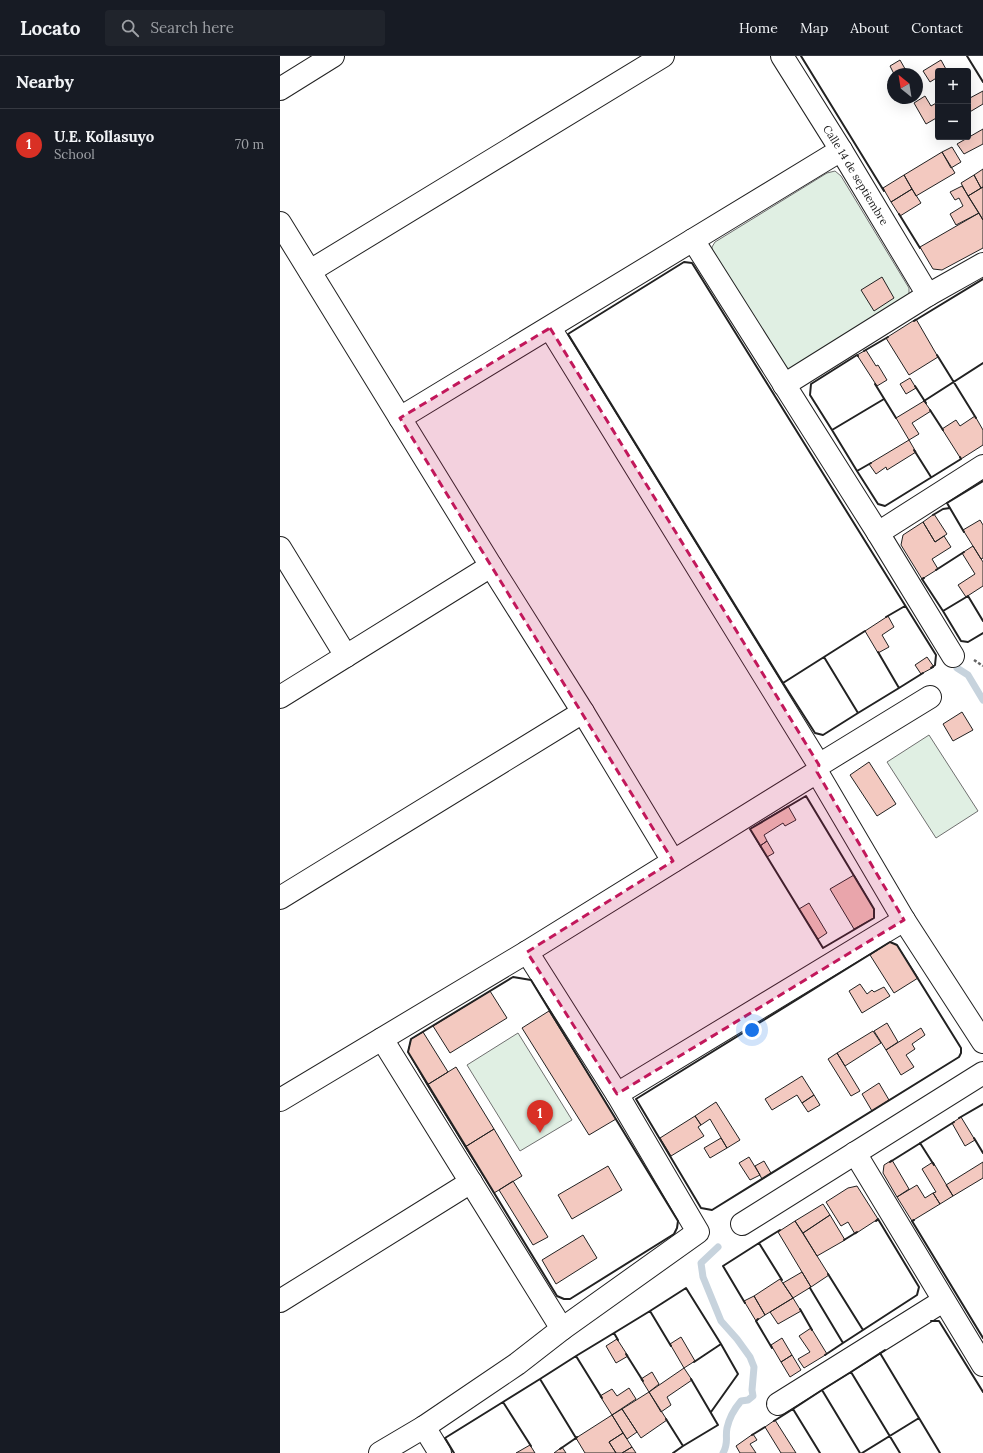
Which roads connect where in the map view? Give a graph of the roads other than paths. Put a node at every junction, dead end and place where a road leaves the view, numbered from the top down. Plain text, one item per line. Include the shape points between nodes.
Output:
1 (333, 56) edge
2 (663, 56) edge
3 (782, 56) edge
4 (280, 89) edge
5 (841, 150) junction
6 (280, 223) edge
7 (694, 240) junction
8 (983, 264) edge
9 (310, 271) junction
10 (928, 296) junction
11 (550, 328) junction
12 (784, 386) junction
13 (400, 418) junction
14 (983, 466) edge
15 (878, 533) junction
16 (280, 548) edge
17 (491, 566) junction
18 (346, 656) junction
19 (953, 656) dead end
20 (280, 697) edge
21 (930, 697) dead end
22 (583, 712) junction
23 (818, 769) junction
24 (673, 861) junction
25 (280, 898) edge
26 (904, 920) junction
27 (527, 952) junction
28 (382, 1039) junction
29 (983, 1042) edge
30 (983, 1073) edge
31 (617, 1094) junction
32 (280, 1100) edge
33 (855, 1154) junction
34 (471, 1182) junction
35 (742, 1224) dead end
36 (280, 1301) edge
37 (943, 1301) junction
38 (562, 1329) junction
39 (983, 1365) edge
40 (778, 1404) dead end
41 (424, 1427) junction
42 (380, 1453) edge
43 (440, 1453) edge

1 - 4 street
2 - 9 street
3 - 5 street, Calle 14 de septiembre
5 - 7 street
5 - 10 street, Calle 14 de septiembre
6 - 9 street
7 - 11 street
7 - 12 street
8 - 10 street
9 - 13 street
10 - 12 street
11 - 13 street
11 - 23 street
12 - 15 street
13 - 17 street
14 - 15 street
15 - 19 street
16 - 18 street
17 - 18 street
17 - 22 street
18 - 20 street
21 - 23 street
22 - 24 street
22 - 25 street
23 - 24 street
23 - 26 street
24 - 27 street
26 - 29 street
26 - 31 street
27 - 28 street
27 - 31 street
28 - 32 street
28 - 34 street
30 - 33 street
31 - 38 street via 698,1232
33 - 35 street
33 - 37 street
34 - 36 street
34 - 38 street
37 - 39 street
37 - 40 street
38 - 41 street via 517,1364
41 - 42 street
41 - 43 street

